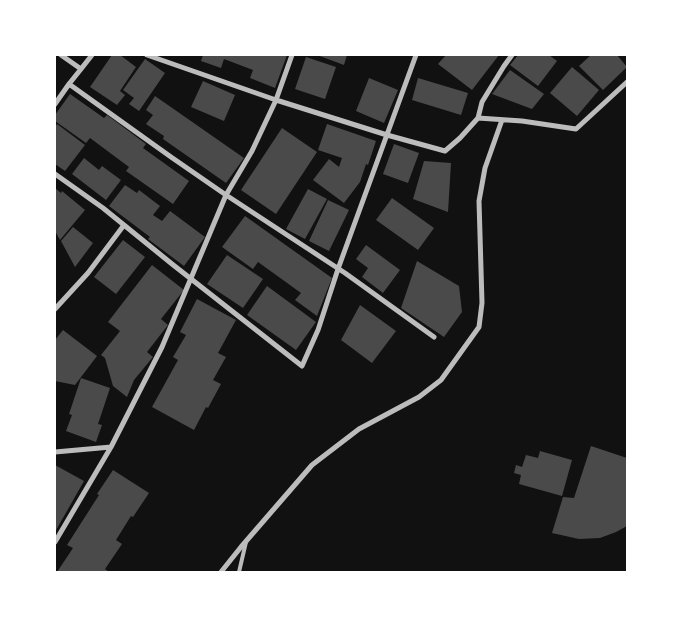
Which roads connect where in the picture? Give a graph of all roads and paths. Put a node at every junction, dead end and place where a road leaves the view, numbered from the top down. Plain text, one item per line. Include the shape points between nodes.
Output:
1 (61, 55) edge
2 (92, 55) edge
3 (147, 55) edge
4 (292, 55) edge
5 (416, 55) edge
6 (512, 55) edge
7 (81, 69) junction
8 (627, 82) edge
9 (69, 84) junction
10 (276, 100) junction
11 (55, 104) edge
12 (478, 118) junction
13 (502, 120) junction
14 (387, 135) junction
15 (55, 174) edge
16 (226, 195) junction
17 (124, 225) junction
18 (338, 269) junction
19 (191, 279) junction
20 (55, 309) edge
21 (434, 337) dead end
22 (111, 447) junction
23 (55, 452) edge
24 (55, 542) edge
25 (246, 542) junction
26 (221, 572) edge
27 (239, 572) edge

1 - 7 street
2 - 7 street
3 - 10 street
4 - 10 street
5 - 14 street
6 - 12 street via 482,102
7 - 9 street
8 - 13 street via 576,128
9 - 11 street
9 - 16 street
10 - 14 street
10 - 16 street via 252,151
12 - 13 street
12 - 14 street via 445,151
13 - 25 street via 485,168 479,201 482,303 478,327 441,380 419,397 359,429 312,465
14 - 18 street
15 - 17 street
16 - 18 street
16 - 19 street
17 - 19 street
17 - 20 street via 88,273
18 - 19 street via 302,366
18 - 21 street
19 - 22 street via 162,347
22 - 23 street
22 - 24 street
25 - 26 street
25 - 27 lane

